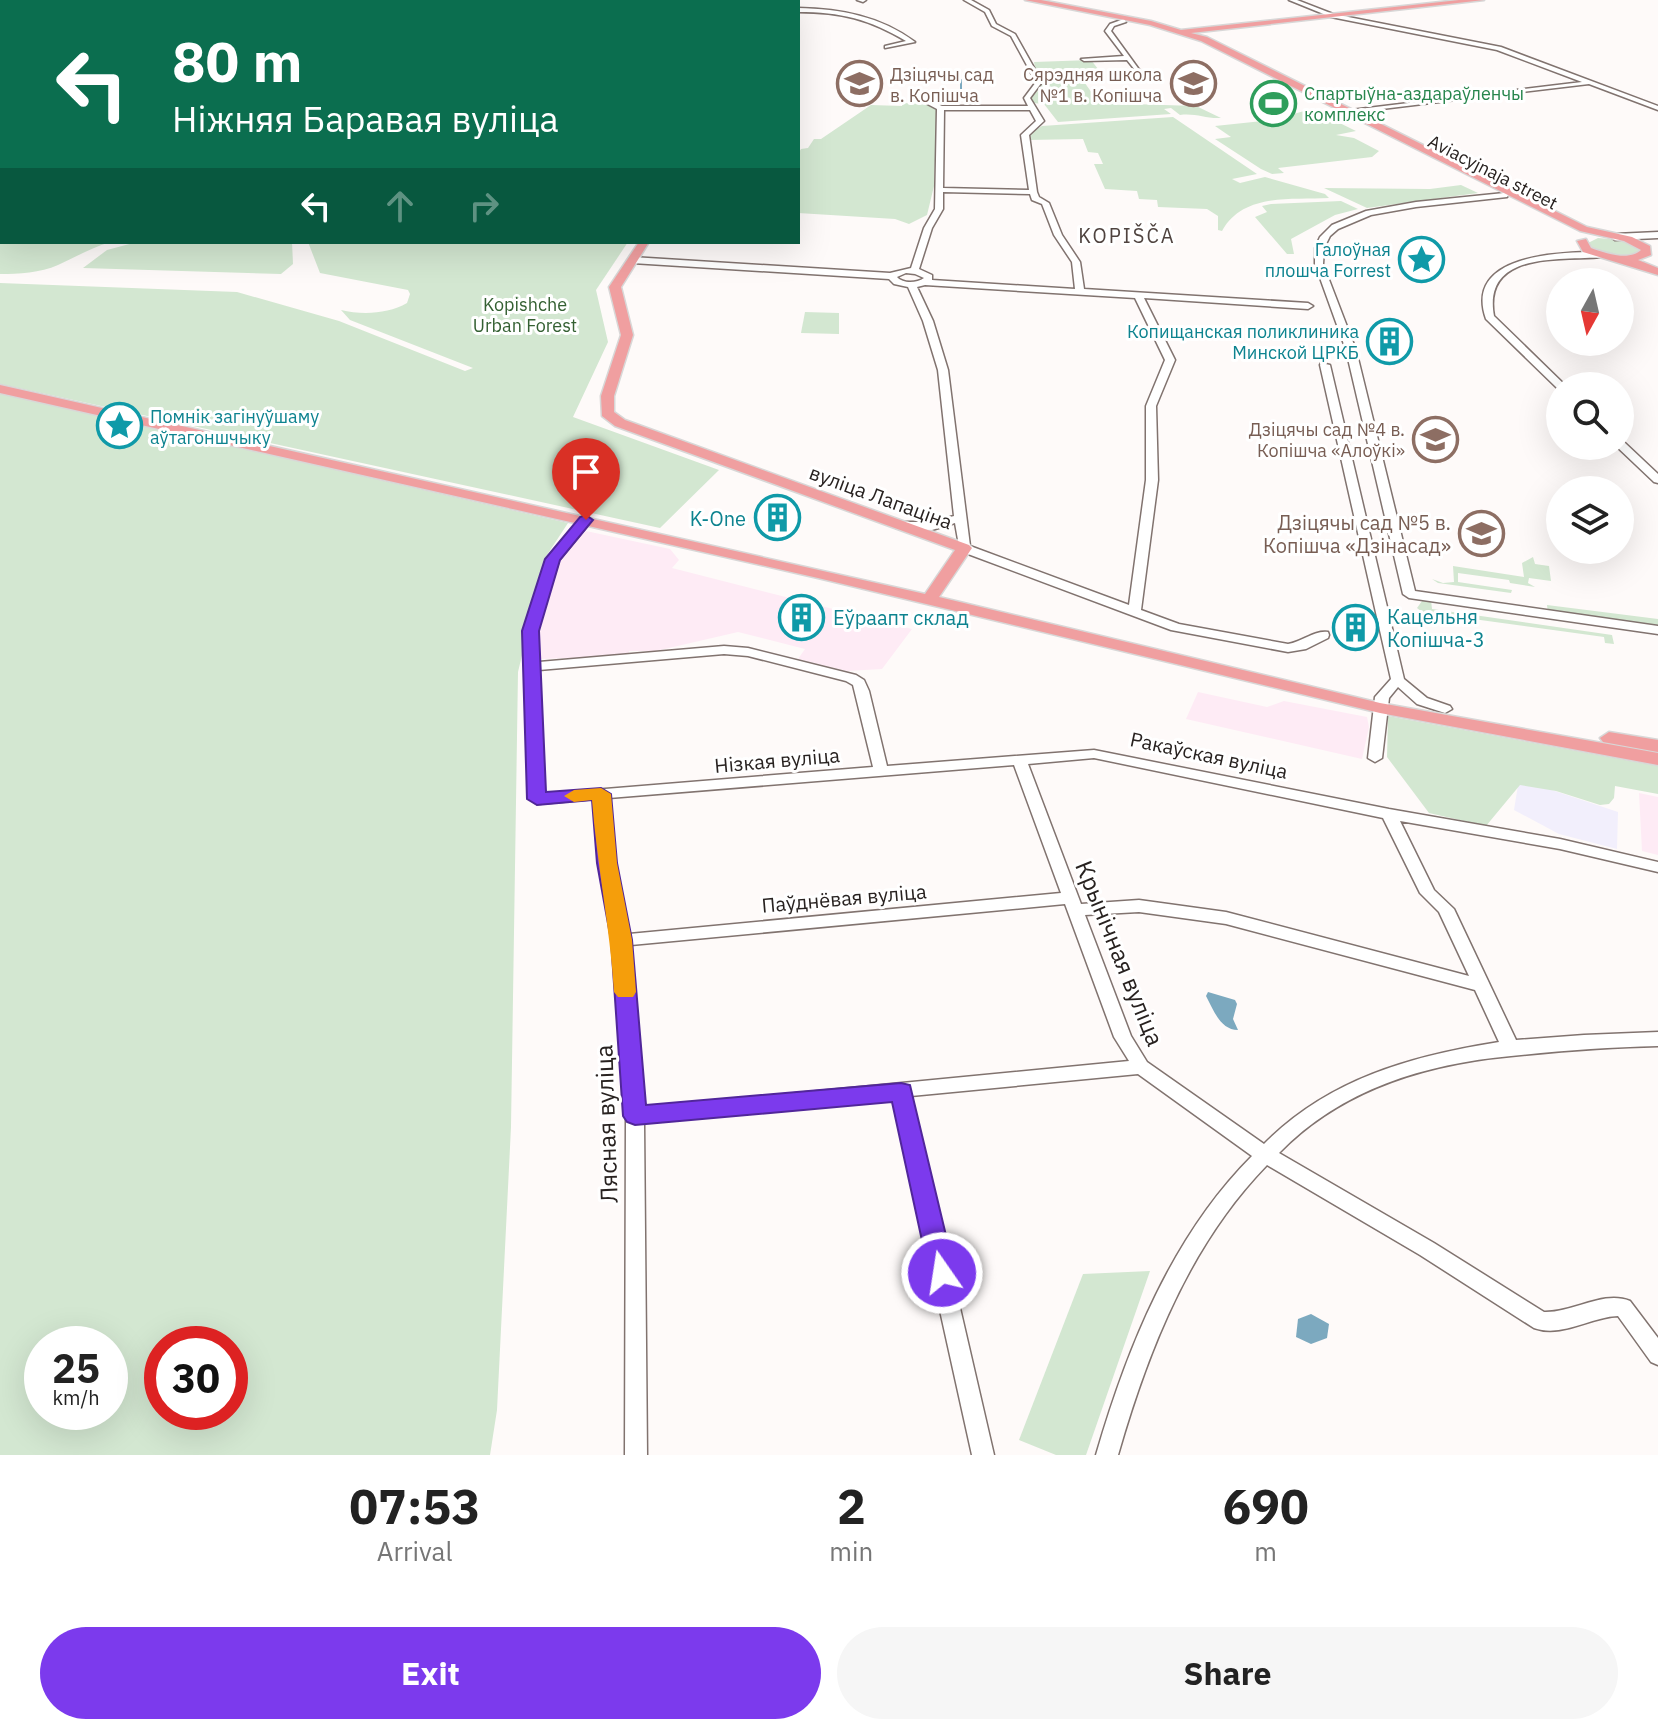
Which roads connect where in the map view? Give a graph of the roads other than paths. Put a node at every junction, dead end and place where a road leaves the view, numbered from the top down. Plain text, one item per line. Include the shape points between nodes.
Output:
1 (967, 0) edge
2 (1016, 0) edge
3 (1292, 0) edge
4 (1461, 0) edge
5 (1480, 0) edge
6 (1028, 1) edge
7 (1053, 6) junction
8 (800, 10) edge
9 (1330, 14) junction
10 (1357, 16) junction
11 (1124, 21) junction
12 (1176, 31) junction
13 (1451, 36) junction
14 (887, 47) dead end
15 (1126, 58) junction
16 (1084, 59) dead end
17 (1141, 74) dead end
18 (1592, 82) junction
19 (919, 98) dead end
20 (941, 108) junction
21 (1032, 108) junction
22 (1658, 108) edge
23 (1346, 112) junction
24 (938, 190) junction
25 (1033, 192) junction
26 (1504, 195) junction
27 (1658, 235) edge
28 (1614, 236) junction
29 (1582, 243) junction
30 (1658, 243) edge
31 (643, 244) edge
32 (1647, 252) junction
33 (1565, 253) junction
34 (1600, 255) junction
35 (1620, 258) junction
36 (632, 260) junction
37 (1658, 265) edge
38 (914, 271) junction
39 (1658, 272) edge
40 (892, 276) junction
41 (925, 282) junction
42 (912, 285) junction
43 (1080, 292) junction
44 (1138, 295) junction
45 (1308, 306) dead end
46 (1325, 365) dead end
47 (1546, 372) edge
48 (0, 389) edge
49 (1634, 457) edge
50 (1657, 478) edge
51 (962, 517) junction
52 (586, 520) junction
53 (899, 526) junction
54 (964, 548) junction
55 (930, 598) junction
56 (1135, 610) junction
57 (1658, 630) edge
58 (1323, 635) dead end
59 (532, 667) junction
60 (1398, 680) junction
61 (1380, 710) junction
62 (1445, 714) junction
63 (1658, 746) edge
64 (1375, 758) dead end
65 (1658, 759) edge
66 (1019, 760) junction
67 (881, 771) junction
68 (601, 794) junction
69 (1389, 814) junction
70 (1658, 867) edge
71 (1073, 904) junction
72 (622, 940) junction
73 (1479, 985) junction
74 (1658, 1039) edge
75 (1511, 1049) junction
76 (1141, 1067) junction
77 (901, 1092) junction
78 (635, 1116) junction
79 (1265, 1155) junction
80 (1658, 1355) edge
81 (636, 1455) edge
82 (983, 1455) edge
83 (1107, 1455) edge

1 - 21 street via 1015,37 1039,82 1027,98
2 - 6 main road
3 - 9 street
4 - 9 main road
5 - 10 main road
6 - 7 main road
6 - 7 main road
7 - 11 main road
7 - 12 main road
8 - 14 street via 873,18 912,42
9 - 10 main road
9 - 12 main road
9 - 13 street
10 - 13 street
11 - 12 main road
11 - 15 street via 1108,31
12 - 23 main road via 1214,44
13 - 18 street
15 - 16 street
15 - 17 street
18 - 22 street
18 - 23 street
19 - 20 street
20 - 21 street
20 - 24 street
21 - 25 street via 1040,121 1028,131 1026,148
23 - 26 main road, Aviacyjnaja street
23 - 28 main road via 1584,229
24 - 25 street
24 - 38 street via 939,209
25 - 43 street via 1045,203 1076,262
26 - 29 main road, Aviacyjnaja street via 1569,228
26 - 57 street via 1359,216 1328,232 1318,252 1351,350 1409,594
27 - 28 street
28 - 29 main road
28 - 32 main road
29 - 33 street
29 - 34 main road, Aviacyjnaja street
30 - 32 street
31 - 36 main road, вуліца Лапаціна
32 - 35 main road
32 - 37 main road
33 - 34 street
33 - 47 street via 1505,271 1492,284 1487,300 1489,317
34 - 35 main road
35 - 39 main road
36 - 40 street
36 - 53 main road, вуліца Лапаціна via 615,287 628,329 605,402 607,413 620,423
38 - 40 street
38 - 41 street via 926,274
40 - 42 street
41 - 42 street
41 - 43 street
42 - 51 street via 941,358
43 - 44 street
44 - 45 street
44 - 56 street via 1170,360 1151,406 1152,480
46 - 60 street
48 - 52 main road
49 - 50 street
51 - 53 street via 946,524
51 - 54 street
52 - 55 main road
52 - 59 street via 549,567 531,631
53 - 54 main road, вуліца Лапаціна
54 - 55 main road
54 - 56 street, вуліца Лапаціна
55 - 61 main road
56 - 58 street, вуліца Лапаціна via 1176,627 1274,646 1301,646
59 - 67 street via 724,650 851,678 862,691
59 - 68 street, Нізкая вуліца via 537,799
60 - 61 street
60 - 62 street
61 - 62 main road
61 - 64 street
62 - 63 main road
62 - 65 main road
66 - 67 street, Нізкая вуліца
66 - 69 street, Ракаўская вуліца via 1094,754
66 - 71 street, Крынічная вуліца
67 - 68 street, Нізкая вуліца
68 - 72 street, Лясная вуліца
69 - 70 street, Ракаўская вуліца
69 - 73 street via 1428,893 1446,909
71 - 72 street, Паўднёвая вуліца
71 - 73 street, Паўднёвая вуліца via 1139,906 1226,918
71 - 76 street, Крынічная вуліца via 1123,1037
72 - 78 street, Лясная вуліца
73 - 75 street
74 - 75 street
75 - 79 street via 1430,1063 1357,1087 1330,1101
76 - 77 street
76 - 79 street, Крынічная вуліца
77 - 78 street
77 - 82 street
78 - 81 street, Лясная вуліца
79 - 80 street, Крынічная вуліца via 1541,1321 1555,1323 1609,1306 1623,1307
79 - 83 street via 1216,1212 1166,1296 1135,1365

